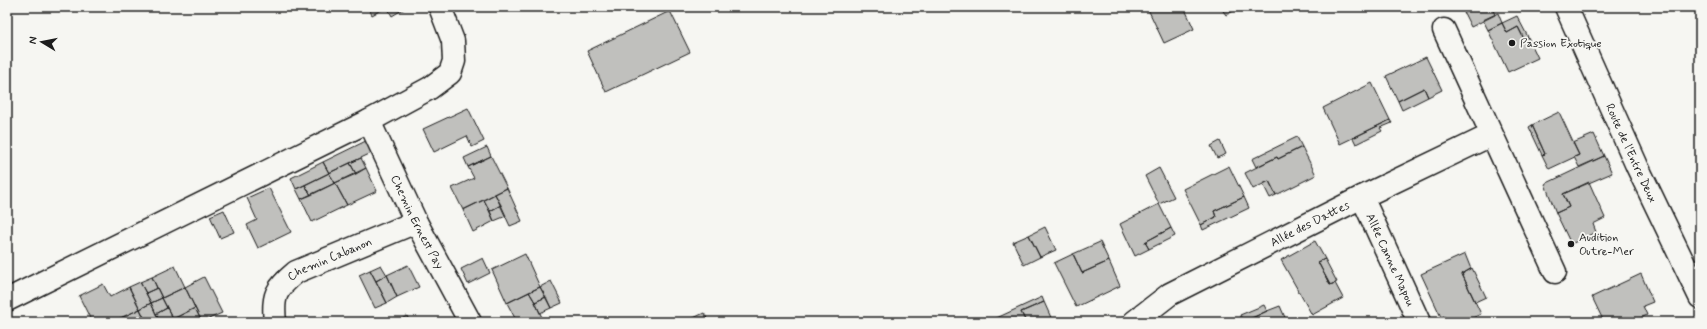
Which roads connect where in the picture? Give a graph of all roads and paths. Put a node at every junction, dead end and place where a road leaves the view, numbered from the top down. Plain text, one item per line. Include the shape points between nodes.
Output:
1 (440, 7) edge
2 (1566, 7) edge
3 (1444, 30) dead end
4 (369, 121) junction
5 (1491, 135) junction
6 (1362, 197) junction
7 (416, 222) junction
8 (1555, 272) dead end
9 (1700, 297) edge
10 (7, 300) edge
11 (275, 322) edge
12 (470, 322) edge
13 (1134, 322) edge
14 (1418, 322) edge

1 - 4 street via 453,41 454,61 450,73 430,88
2 - 9 street, Route de l'Entre Deux via 1637,166
3 - 5 street
4 - 7 street, Chemin Ernest Pay
4 - 10 street
5 - 6 street, Allée des Dattes
5 - 8 street
6 - 13 street, Allée des Dattes via 1170,294
6 - 14 street, Allée Canne Mapou
7 - 11 street, Chemin Cabanon via 296,272 276,292
7 - 12 street, Chemin Ernest Pay

